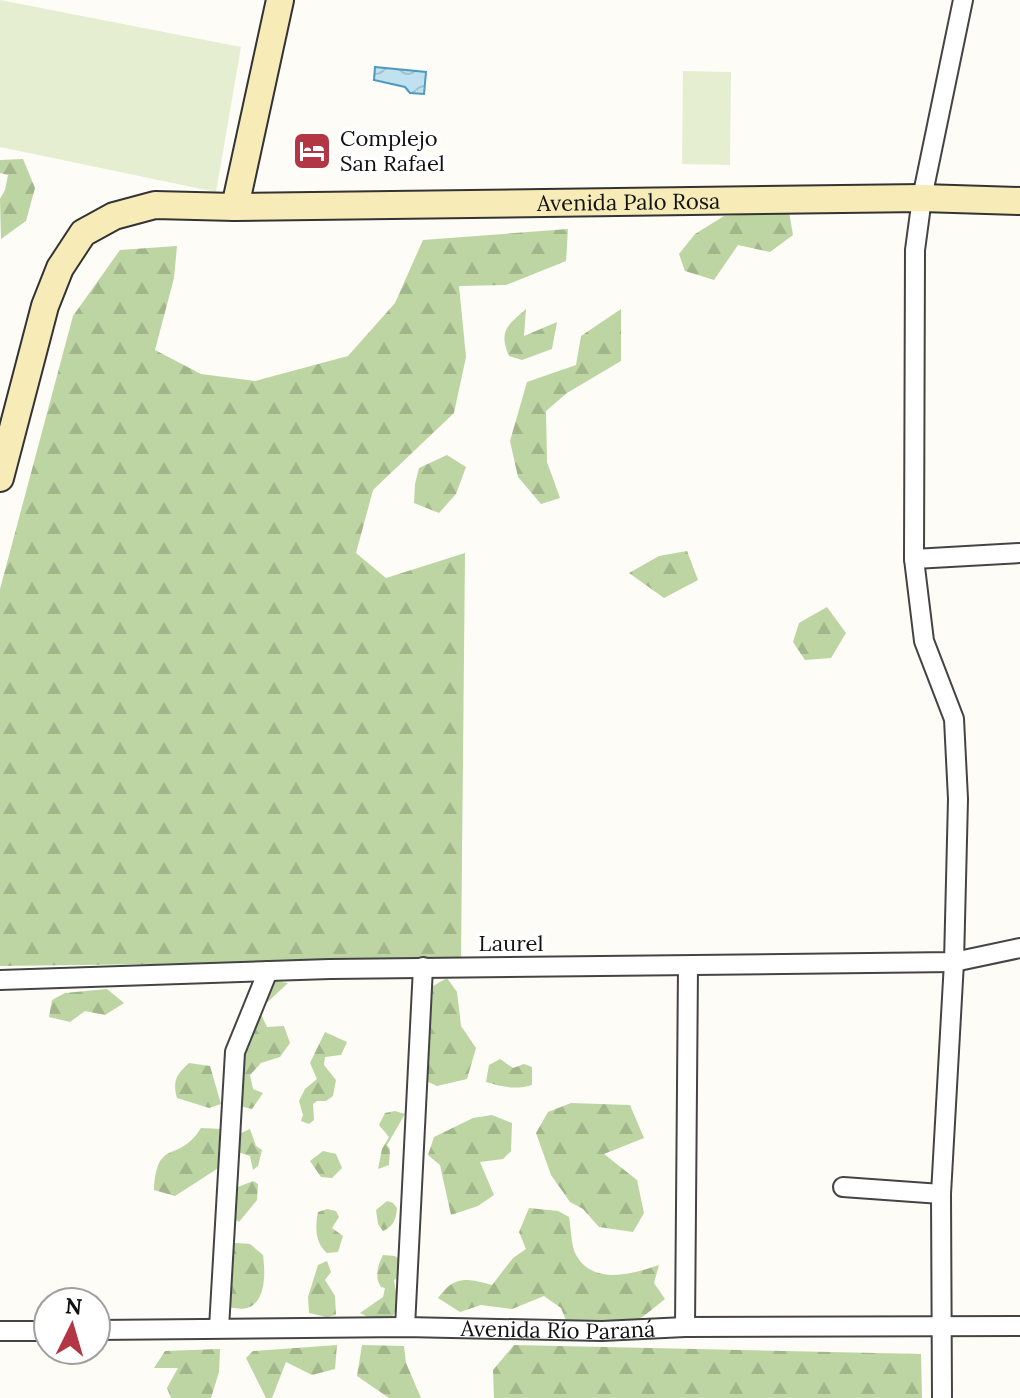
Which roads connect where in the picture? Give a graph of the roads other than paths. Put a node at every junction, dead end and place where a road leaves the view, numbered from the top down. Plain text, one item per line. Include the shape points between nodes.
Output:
1 (280, 0) edge
2 (963, 0) edge
3 (922, 198) junction
4 (1020, 201) edge
5 (235, 207) junction
6 (0, 478) edge
7 (1020, 553) edge
8 (914, 559) junction
9 (1020, 948) edge
10 (954, 962) junction
11 (423, 967) junction
12 (688, 967) junction
13 (268, 971) junction
14 (0, 980) edge
15 (843, 1187) dead end
16 (941, 1194) junction
17 (941, 1325) junction
18 (1020, 1326) edge
19 (405, 1327) junction
20 (685, 1327) junction
21 (219, 1328) junction
22 (112, 1330) edge
23 (0, 1331) edge
24 (32, 1331) edge
25 (942, 1398) edge

1 - 5 main road
2 - 3 street
3 - 4 main road, Avenida Palo Rosa
3 - 5 main road, Avenida Palo Rosa
3 - 8 street via 915,250
5 - 6 main road via 155,205 114,216 83,233 60,268 45,306
7 - 8 street
8 - 10 street via 924,641 954,719
9 - 10 street, Laurel
10 - 12 street, Laurel
10 - 16 street
11 - 12 street, Laurel
11 - 13 street, Laurel
11 - 19 street
12 - 20 street
13 - 14 street, Laurel
13 - 21 street via 235,1052
15 - 16 street
16 - 17 street
17 - 18 street, Avenida Río Paraná
17 - 20 street, Avenida Río Paraná
17 - 25 street
19 - 20 street, Avenida Río Paraná
19 - 21 street, Avenida Río Paraná
21 - 22 street, Avenida Río Paraná
23 - 24 street

